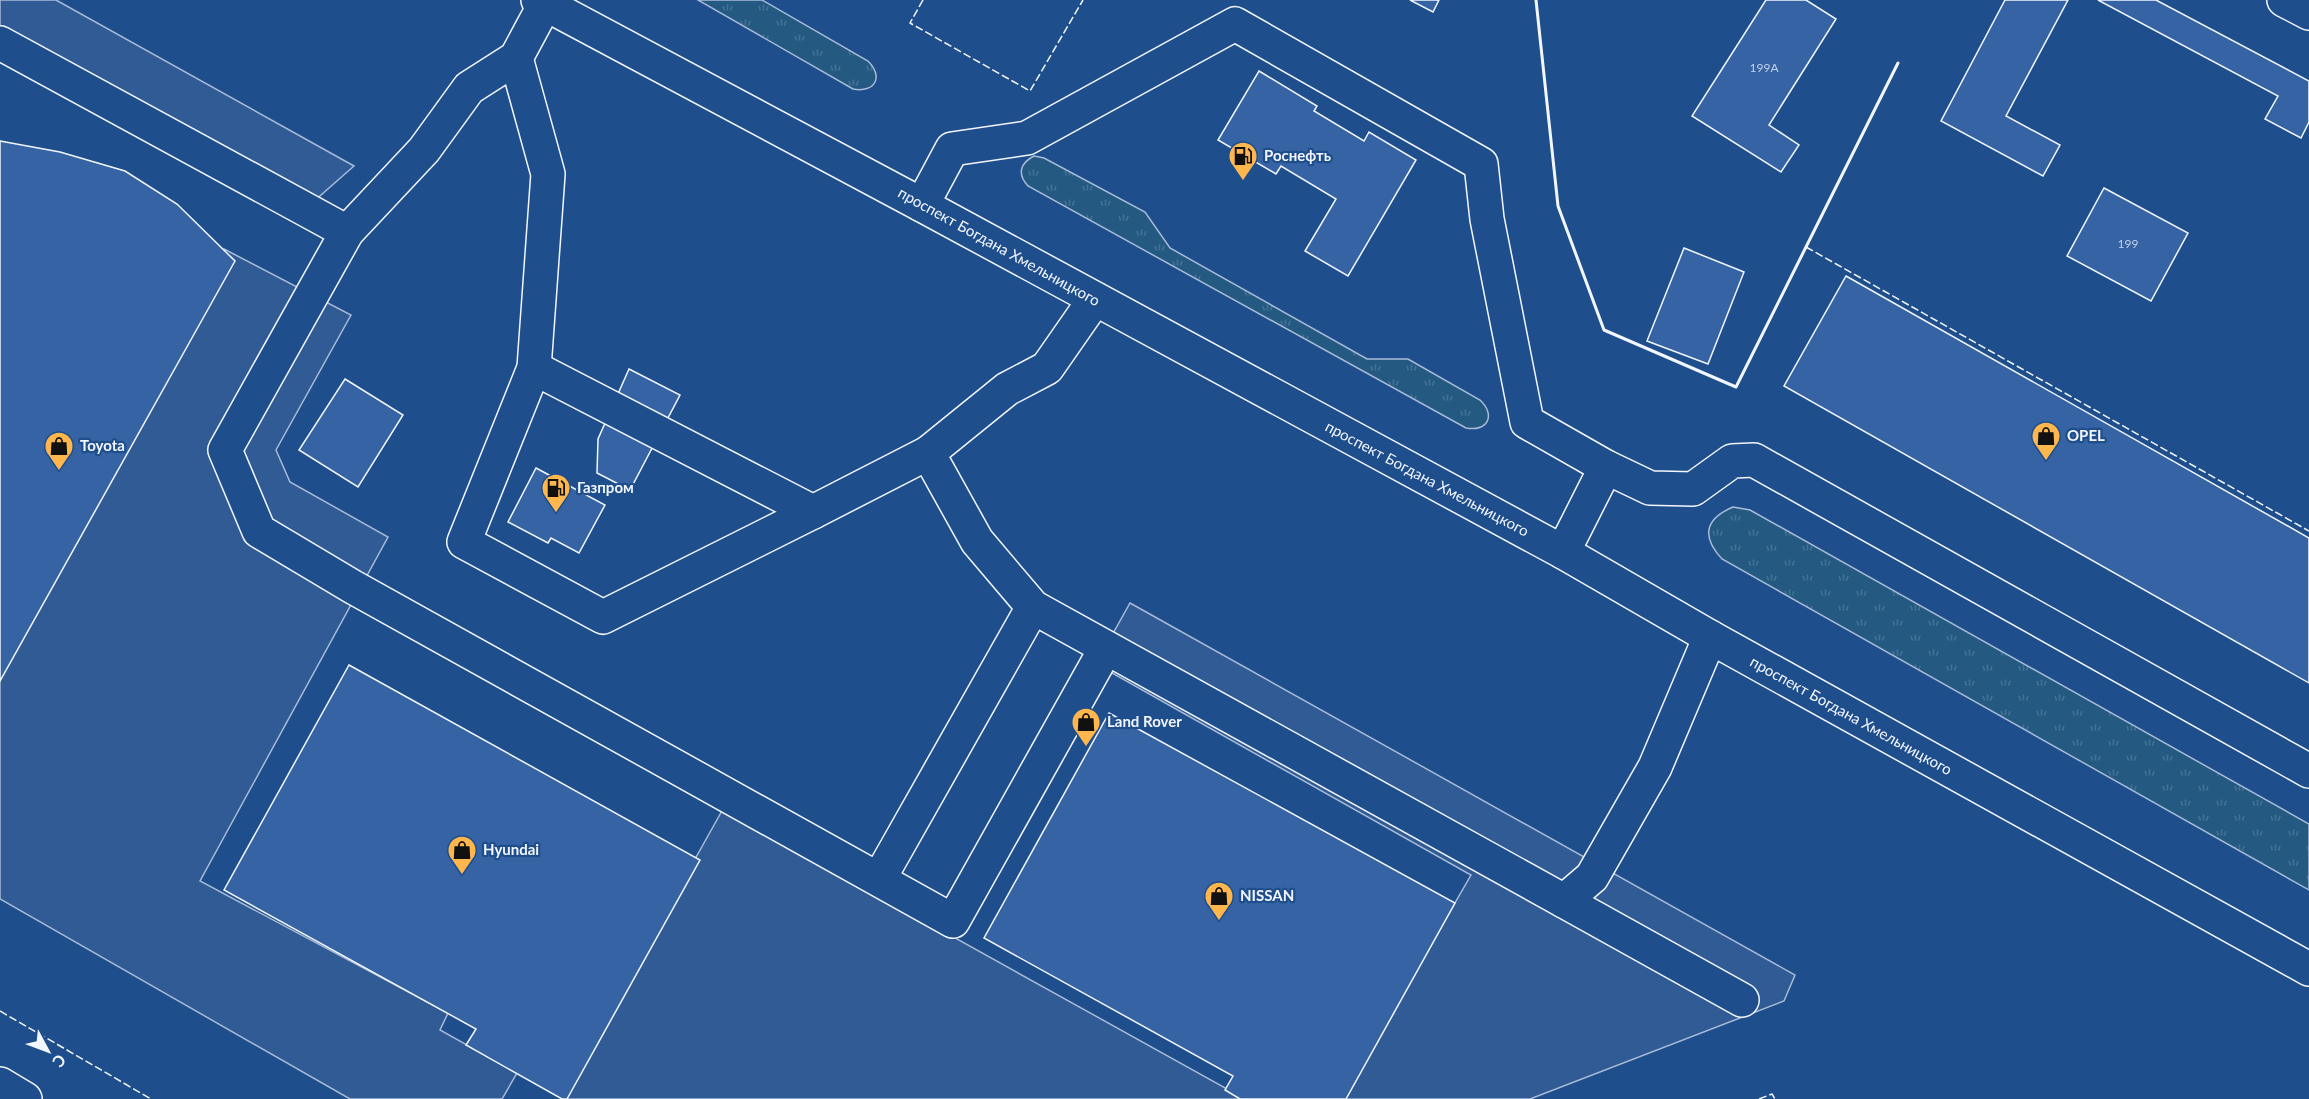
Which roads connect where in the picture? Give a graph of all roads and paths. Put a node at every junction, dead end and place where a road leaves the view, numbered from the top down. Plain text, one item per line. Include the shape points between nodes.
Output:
1 (2284, 0) edge
2 (541, 2) edge
3 (2309, 13) edge
4 (0, 43) edge
5 (516, 58) junction
6 (922, 205) junction
7 (346, 232) junction
8 (1095, 299) junction
9 (534, 368) junction
10 (928, 453) junction
11 (1606, 467) junction
12 (813, 512) junction
13 (1563, 552) junction
14 (1033, 607) junction
15 (1710, 637) junction
16 (1106, 648) junction
17 (2309, 771) edge
18 (879, 879) junction
19 (1564, 901) junction
20 (2309, 969) edge
21 (1742, 1000) dead end
22 (0, 1084) edge
23 (25, 1099) edge

1 - 3 main road
2 - 5 main road
2 - 6 main road, проспект Богдана Хмельницкого
4 - 7 main road
5 - 7 main road via 469,88 424,150
5 - 9 main road via 548,174
6 - 8 main road, проспект Богдана Хмельницкого
6 - 11 main road via 952,148 1028,138 1235,24 1481,164 1487,219 1527,422
7 - 18 main road via 225,450 259,531
8 - 10 main road via 1047,368 1007,389
8 - 13 main road, проспект Богдана Хмельницкого
9 - 12 main road
9 - 12 main road via 464,542 603,617
10 - 12 main road
10 - 14 main road via 977,541
11 - 13 main road
11 - 17 main road via 1650,488 1693,489 1731,461 1754,460
13 - 15 main road, проспект Богдана Хмельницкого
14 - 16 main road
14 - 18 main road
15 - 19 main road via 1655,767 1592,877
15 - 20 main road, проспект Богдана Хмельницкого
16 - 18 main road via 953,921
16 - 19 main road
19 - 21 main road
22 - 23 main road

